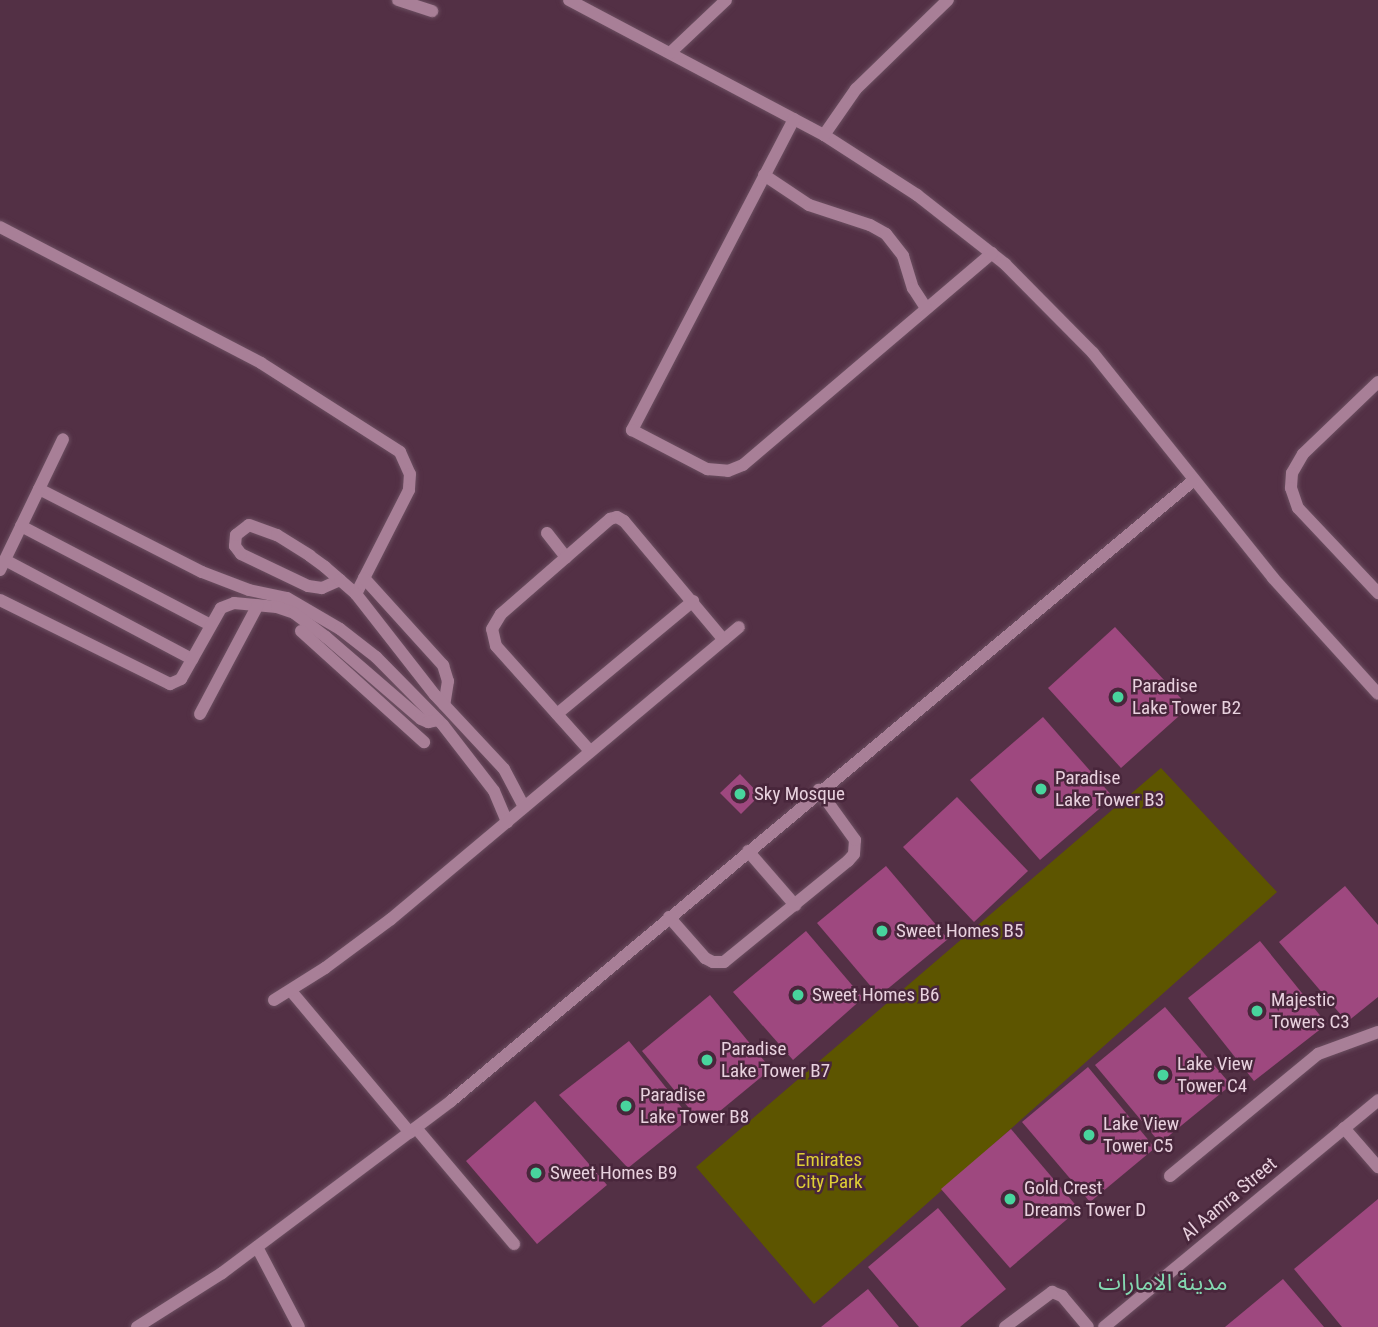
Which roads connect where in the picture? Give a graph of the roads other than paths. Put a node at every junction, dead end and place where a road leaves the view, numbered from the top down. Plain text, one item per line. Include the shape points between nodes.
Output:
1 (398, 0) edge
2 (569, 0) edge
3 (726, 0) edge
4 (948, 0) edge
5 (432, 11) dead end
6 (670, 53) junction
7 (794, 119) junction
8 (824, 135) junction
9 (764, 175) junction
10 (0, 227) edge
11 (992, 253) junction
12 (926, 308) junction
13 (1378, 382) edge
14 (63, 439) dead end
15 (1194, 480) junction
16 (39, 489) junction
17 (21, 526) junction
18 (547, 533) dead end
19 (566, 557) junction
20 (2, 565) edge
21 (364, 578) junction
22 (340, 580) junction
23 (1375, 583) edge
24 (356, 594) junction
25 (0, 600) edge
26 (692, 601) junction
27 (258, 605) junction
28 (210, 625) junction
29 (739, 627) dead end
30 (300, 631) dead end
31 (724, 640) junction
32 (358, 643) junction
33 (349, 654) junction
34 (192, 659) junction
35 (339, 666) junction
36 (402, 692) junction
37 (1378, 694) edge
38 (444, 705) junction
39 (200, 714) dead end
40 (557, 714) junction
41 (453, 726) junction
42 (424, 742) dead end
43 (590, 751) junction
44 (819, 790) junction
45 (524, 807) junction
46 (507, 822) junction
47 (748, 851) junction
48 (795, 905) junction
49 (669, 917) junction
50 (291, 991) junction
51 (274, 1000) dead end
52 (1378, 1032) edge
53 (1378, 1100) edge
54 (1345, 1128) junction
55 (413, 1131) junction
56 (1378, 1167) edge
57 (1170, 1176) dead end
58 (514, 1244) dead end
59 (257, 1247) junction
60 (137, 1327) edge
61 (299, 1327) edge
62 (1005, 1327) edge
63 (1088, 1327) edge
64 (1104, 1327) edge

1 - 5 street
2 - 6 street
3 - 6 street
4 - 8 street via 869,74
6 - 7 street
7 - 8 street
7 - 9 street
8 - 11 street via 917,195
9 - 12 street via 808,205 886,234 903,256 913,288
9 - 12 street via 632,430 707,469 736,468
10 - 21 street via 261,363 400,452 410,474 409,490
11 - 12 street
11 - 15 street via 1093,353
13 - 23 street via 1304,454 1291,480 1298,508
14 - 16 street
15 - 37 street via 1273,578
15 - 44 street
16 - 17 street
16 - 32 street via 208,575 287,598
17 - 20 street
17 - 28 street
18 - 19 street
19 - 26 street via 617,517
19 - 40 street via 496,618 492,629 496,646
20 - 34 street
21 - 24 street
21 - 38 street via 443,665 448,681
22 - 22 street via 310,556 259,527 243,527 236,535 235,546 242,554 308,586 322,588
22 - 24 street
24 - 38 street
25 - 34 street via 166,683 181,679
26 - 31 street
26 - 40 street
27 - 28 street via 225,605
27 - 33 street via 294,613
27 - 39 street
28 - 34 street
29 - 31 street
30 - 35 street
31 - 43 street
32 - 33 street
32 - 36 street
33 - 35 street
33 - 36 street
35 - 42 street
36 - 41 street via 424,721
38 - 41 street
40 - 43 street
41 - 45 street via 504,769
41 - 46 street via 494,791
43 - 45 street
44 - 47 street
44 - 48 street via 853,835 856,850
45 - 46 street
46 - 50 street via 391,919
47 - 48 street
47 - 49 street
48 - 49 street via 729,960 718,963 705,957
49 - 55 street
50 - 51 street
50 - 55 street
52 - 57 street via 1318,1054
53 - 54 street, Al Aamra Street
54 - 56 street
54 - 64 street, Al Aamra Street
55 - 58 street
55 - 59 street
59 - 60 street
59 - 61 street
62 - 63 street via 1052,1292 1062,1296

